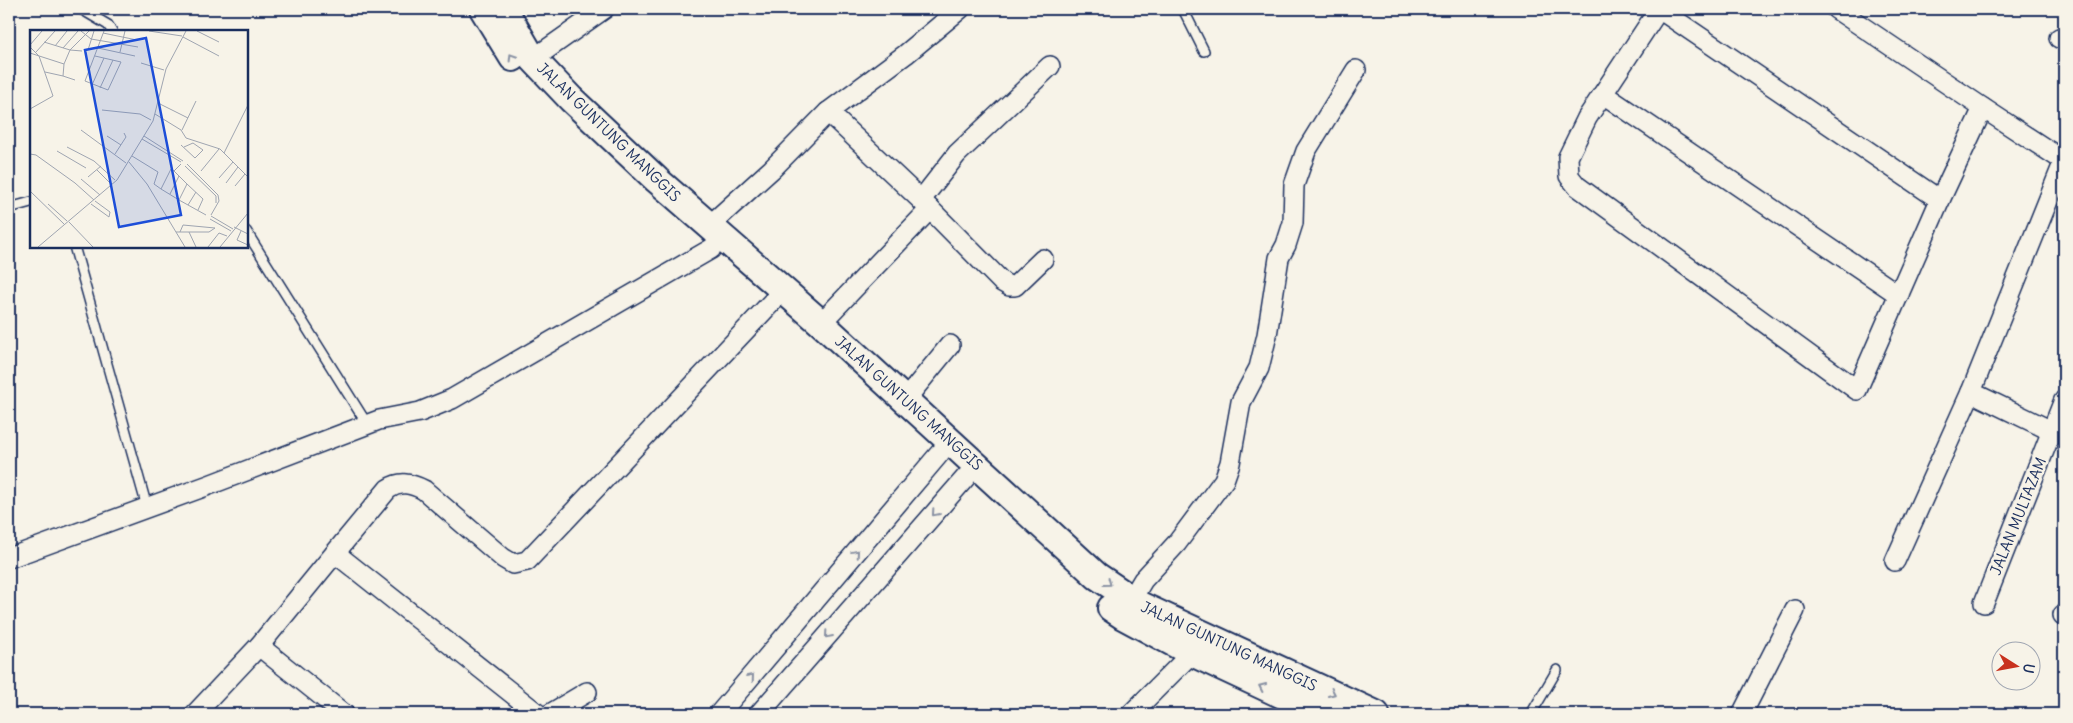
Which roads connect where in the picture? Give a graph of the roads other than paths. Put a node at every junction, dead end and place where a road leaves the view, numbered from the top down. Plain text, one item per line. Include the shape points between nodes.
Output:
1 (80, 9) edge
2 (482, 9) edge
3 (504, 9) edge
4 (604, 9) edge
5 (960, 9) edge
6 (1183, 9) edge
7 (1659, 9) edge
8 (1836, 9) edge
9 (111, 30) edge
10 (1204, 51) dead end
11 (534, 59) junction
12 (1050, 66) dead end
13 (1356, 70) dead end
14 (1603, 94) junction
15 (1983, 108) junction
16 (828, 112) junction
17 (2064, 161) edge
18 (1940, 200) junction
19 (30, 202) edge
20 (925, 204) junction
21 (9, 208) edge
22 (248, 234) edge
23 (710, 237) junction
24 (75, 248) edge
25 (1043, 259) dead end
26 (1899, 295) junction
27 (773, 301) junction
28 (821, 323) junction
29 (950, 345) dead end
30 (1971, 392) junction
31 (905, 400) junction
32 (2064, 400) edge
33 (367, 424) junction
34 (2058, 434) edge
35 (940, 453) junction
36 (967, 476) junction
37 (147, 507) junction
38 (336, 553) junction
39 (9, 558) edge
40 (1895, 561) dead end
41 (1131, 600) junction
42 (1984, 604) dead end
43 (1795, 610) dead end
44 (259, 646) junction
45 (1192, 653) junction
46 (1557, 670) dead end
47 (587, 692) dead end
48 (1315, 713) edge
49 (195, 714) edge
50 (344, 714) edge
51 (538, 714) edge
52 (550, 714) edge
53 (720, 714) edge
54 (759, 714) edge
55 (1131, 714) edge
56 (1376, 714) edge
57 (1531, 714) edge
58 (1742, 714) edge

1 - 9 lane
23 -> 2 street, JALAN GUNTUNG MANGGIS via 533,84
3 - 11 street, JALAN GUNTUNG MANGGIS
4 - 11 street
5 - 16 street
6 - 10 lane
7 - 14 street
7 - 18 street
8 - 15 street
11 - 23 street, JALAN GUNTUNG MANGGIS
12 - 20 street via 957,154
13 - 41 street via 1306,151 1294,185 1292,223 1279,258 1267,335 1259,368 1241,402 1224,480 1177,543 1143,580
14 - 26 street
14 - 26 street via 1568,157 1569,176 1577,186 1857,390
15 - 17 street
15 - 18 street
16 - 20 street
16 - 23 street
17 - 30 street
18 - 26 street
19 - 21 lane
20 - 25 street via 1009,286 1015,286
20 - 28 street
22 - 33 lane
23 - 27 street, JALAN GUNTUNG MANGGIS
23 - 28 street, JALAN GUNTUNG MANGGIS
23 - 33 street via 452,399 420,412
24 - 37 lane
27 - 35 street, JALAN GUNTUNG MANGGIS
27 - 38 street via 528,561 513,564 503,558 424,490 402,483 388,489
28 - 31 street, JALAN GUNTUNG MANGGIS
29 - 31 street
30 - 34 street
30 - 40 street
31 -> 41 street, JALAN GUNTUNG MANGGIS via 1097,576
32 - 34 street, JALAN MULTAZAM
33 - 37 street
34 - 42 street, JALAN MULTAZAM
35 - 36 street, JALAN GUNTUNG MANGGIS
53 -> 35 street
36 - 45 street, JALAN GUNTUNG MANGGIS via 1092,593 1123,616
36 -> 54 street
37 - 39 street
38 - 44 street
38 - 51 street
41 -> 56 street, JALAN GUNTUNG MANGGIS
43 - 58 street
44 - 49 street
44 - 50 street
48 -> 45 street, JALAN GUNTUNG MANGGIS
45 - 55 street
46 - 57 lane
47 - 52 street

